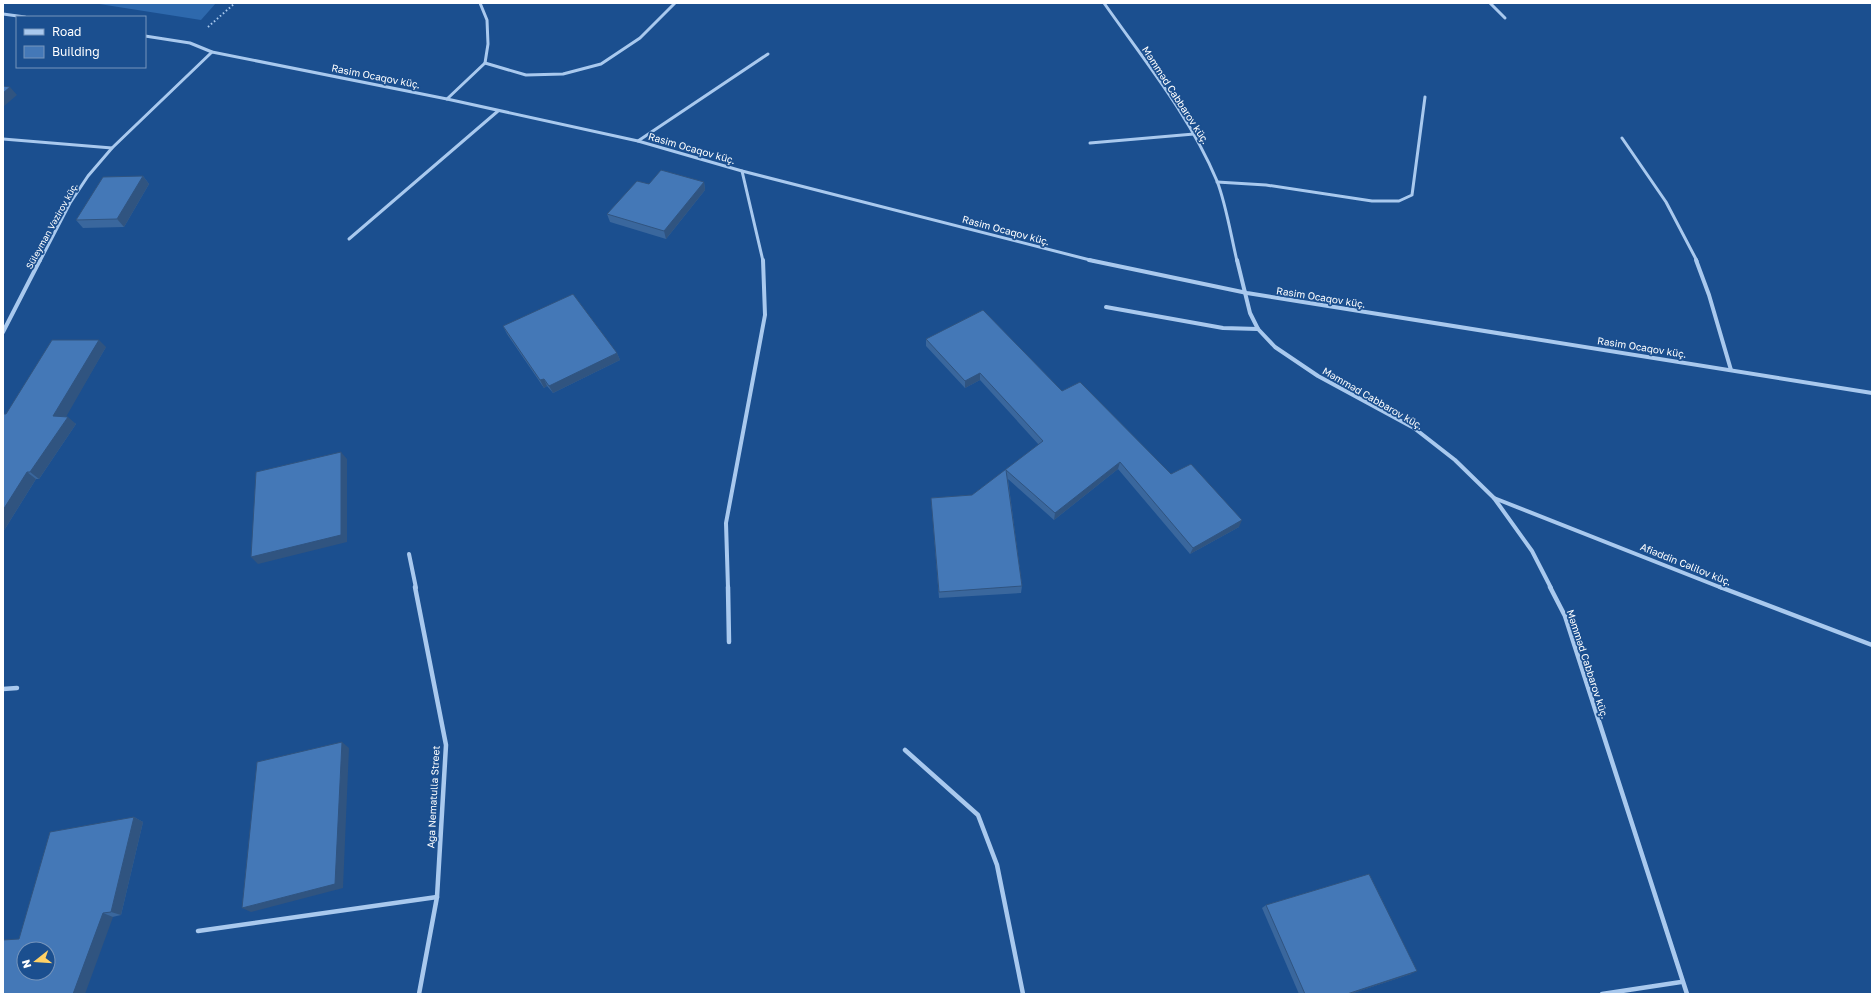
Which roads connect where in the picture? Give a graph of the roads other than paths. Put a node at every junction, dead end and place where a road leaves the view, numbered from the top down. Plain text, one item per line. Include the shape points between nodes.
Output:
1 (480, 3) edge
2 (675, 3) edge
3 (1104, 3) edge
4 (1490, 3) edge
5 (3, 14) edge
6 (18, 16) edge
7 (1505, 18) dead end
8 (146, 36) edge
9 (212, 52) junction
10 (768, 54) dead end
11 (485, 63) junction
12 (1425, 97) dead end
13 (447, 99) junction
14 (498, 111) junction
15 (1194, 134) junction
16 (1622, 138) dead end
17 (3, 139) edge
18 (638, 141) junction
19 (1090, 143) dead end
20 (112, 148) junction
21 (742, 171) junction
22 (1217, 182) junction
23 (349, 239) dead end
24 (1247, 293) junction
25 (1106, 307) dead end
26 (1258, 329) junction
27 (3, 332) edge
28 (1731, 370) junction
29 (1872, 393) edge
30 (1494, 498) junction
31 (409, 554) dead end
32 (729, 642) dead end
33 (1872, 645) edge
34 (17, 688) dead end
35 (3, 689) edge
36 (905, 750) dead end
37 (437, 897) junction
38 (198, 931) dead end
39 (1682, 982) junction
40 (419, 994) edge
41 (1023, 994) edge
42 (1602, 994) edge
43 (1687, 994) edge

1 - 11 street via 487,20 488,44
2 - 11 street via 640,38 601,64 563,74 526,74
3 - 15 street, Məmməd Cabbarov küç.
4 - 7 street
5 - 6 street
8 - 9 street, Rasim Ocaqov küç. via 190,43
9 - 13 street, Rasim Ocaqov küç.
9 - 20 street, Süleyman Vəzirov küç.
10 - 18 street
11 - 13 street
12 - 22 street via 1412,195 1399,201 1372,201 1266,185
13 - 14 street, Rasim Ocaqov küç.
14 - 18 street, Rasim Ocaqov küç.
14 - 23 street
15 - 19 street
15 - 22 street, Məmməd Cabbarov küç.
16 - 28 street via 1664,198 1689,245 1701,271
17 - 20 street
18 - 21 street, Rasim Ocaqov küç.
20 - 27 street, Süleyman Vəzirov küç. via 88,176 70,203
21 - 24 street, Rasim Ocaqov küç. via 1089,260
21 - 32 street via 763,257 765,315 726,522
22 - 24 street, Məmməd Cabbarov küç.
24 - 26 street, Məmməd Cabbarov küç. via 1250,313
24 - 28 street, Rasim Ocaqov küç.
25 - 26 street via 1222,328
26 - 30 street, Məmməd Cabbarov küç. via 1275,347 1318,376 1414,428 1455,460
28 - 29 street, Rasim Ocaqov küç.
30 - 33 street, Afiəddin Cəlilov küç.
30 - 39 street, Məmməd Cabbarov küç. via 1532,551 1565,616
31 - 37 street, Aga Nematulla Street via 446,745
34 - 35 street
36 - 41 street via 978,814 997,865
37 - 38 street
37 - 40 street, Aga Nematulla Street
39 - 42 street
39 - 43 street, Məmməd Cabbarov küç.

